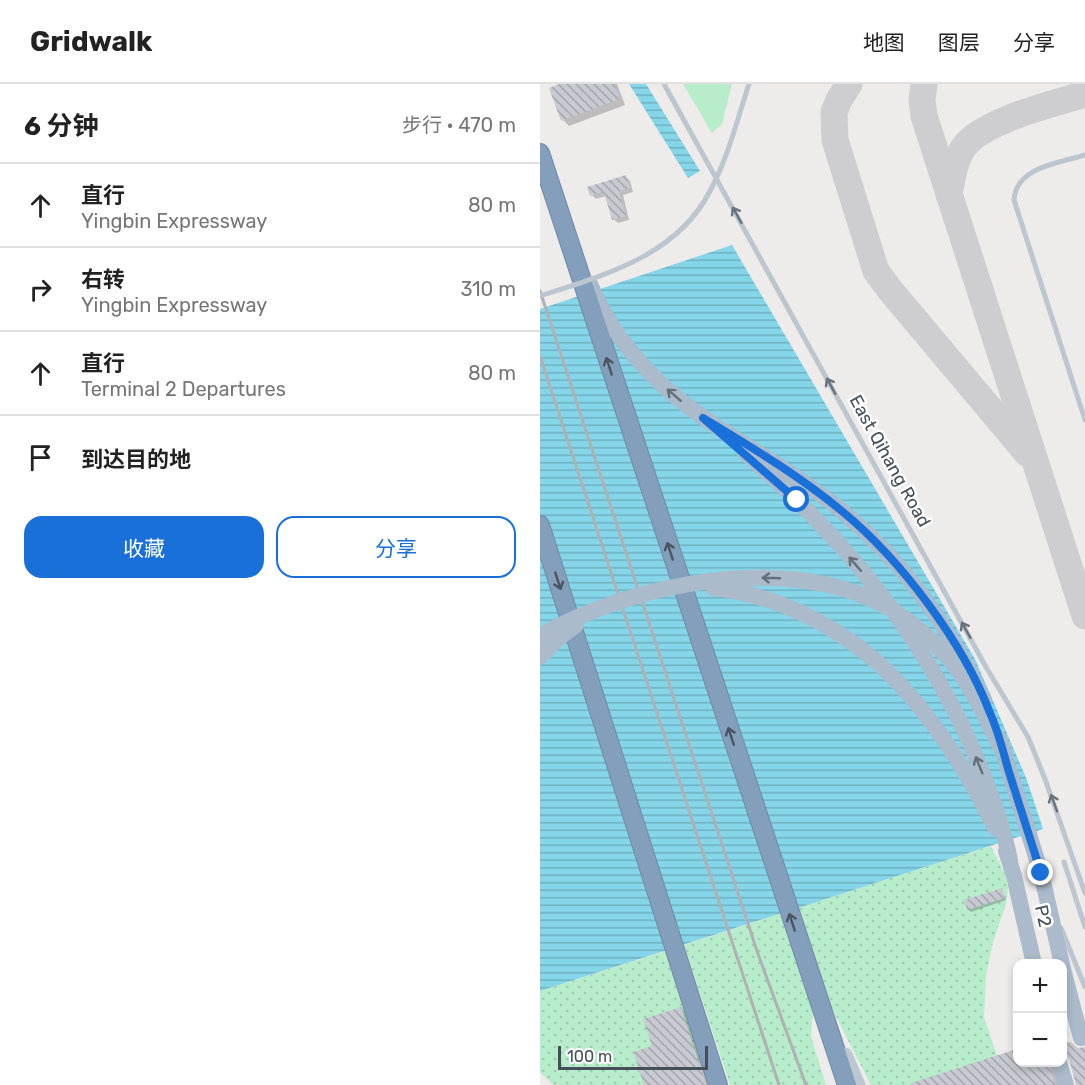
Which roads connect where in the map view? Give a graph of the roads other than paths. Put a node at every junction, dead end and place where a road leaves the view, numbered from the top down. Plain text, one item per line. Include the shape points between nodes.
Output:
1 (664, 84) edge
2 (749, 84) edge
3 (540, 153) edge
4 (1085, 155) edge
5 (567, 231) junction
6 (540, 296) edge
7 (703, 418) junction
8 (1085, 420) edge
9 (540, 525) edge
10 (659, 591) junction
11 (602, 608) junction
12 (540, 636) edge
13 (540, 657) edge
14 (1003, 752) junction
15 (1064, 862) dead end
16 (1012, 868) junction
17 (1041, 873) junction
18 (1085, 893) edge
19 (1085, 927) edge
20 (1033, 959) edge
21 (1061, 959) edge
22 (1067, 983) edge
23 (1085, 987) edge
24 (818, 998) junction
25 (1081, 1038) dead end
26 (1061, 1067) edge
27 (718, 1085) edge
28 (847, 1085) edge
29 (858, 1085) edge
30 (1066, 1085) edge

18 -> 1 lane, East Qihang Road via 1028,737
2 - 6 lane, bridge via 710,194 674,236 649,255 610,273
3 - 5 highway
4 - 8 lane via 1023,178 1014,200
7 -> 5 main road via 658,381 622,339 595,298
24 -> 5 highway, bridge
7 - 14 main road, bridge via 802,481 856,523 894,562 965,662 990,712
16 -> 7 main road, bridge via 996,806 964,728 907,629 810,513
9 -> 27 highway, bridge
10 - 11 main road, bridge
14 -> 10 main road, bridge via 969,687 942,650 909,621 884,606 830,586 774,578 706,581
10 - 16 main road, bridge via 707,587 760,596 818,619 858,645 893,676 948,746 972,784
11 - 12 main road, bridge
11 - 13 main road, bridge via 560,637
14 - 17 main road
15 - 19 lane
16 - 20 main road, P2
17 - 21 main road
17 - 23 lane
22 - 25 main road
24 - 28 highway
24 - 29 street
26 - 30 main road

